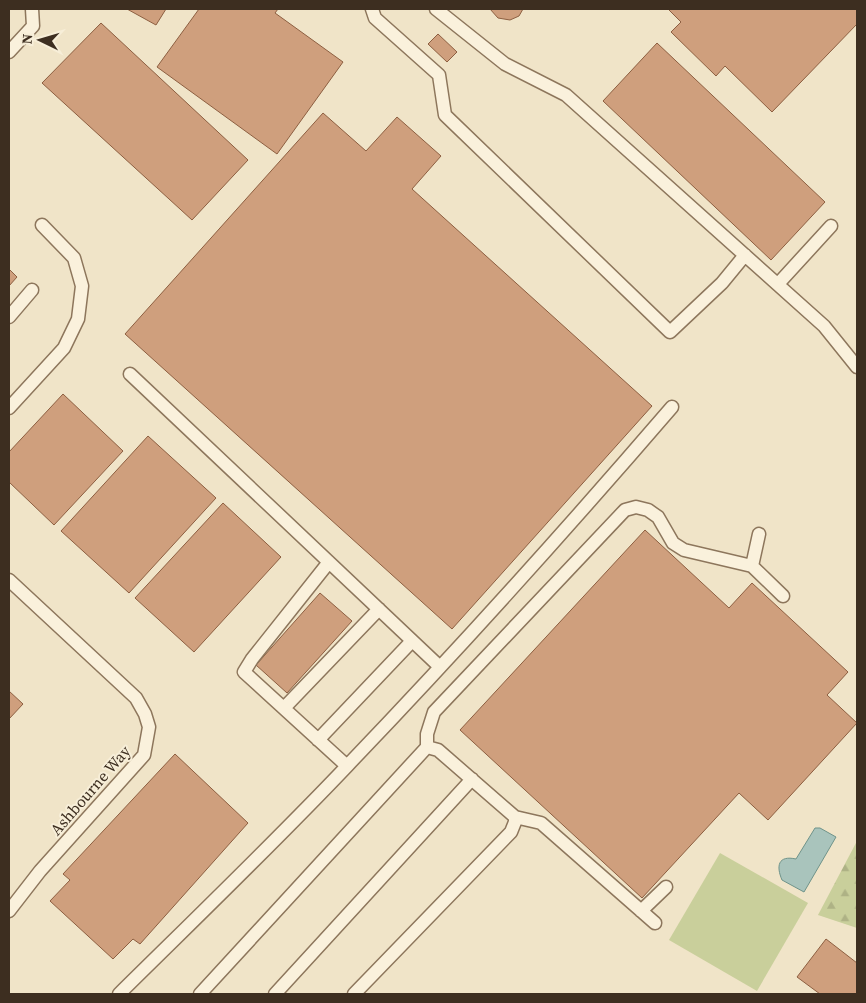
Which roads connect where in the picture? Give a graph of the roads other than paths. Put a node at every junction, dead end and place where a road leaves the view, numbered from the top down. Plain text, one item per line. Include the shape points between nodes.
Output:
1 (32, 9) edge
2 (372, 9) edge
3 (436, 9) edge
4 (9, 52) edge
5 (42, 225) dead end
6 (831, 226) dead end
7 (745, 255) junction
8 (778, 284) junction
9 (32, 290) dead end
10 (9, 318) edge
11 (857, 367) edge
12 (130, 374) dead end
13 (672, 407) dead end
14 (9, 408) edge
15 (759, 534) dead end
16 (329, 562) junction
17 (752, 566) junction
18 (9, 580) edge
19 (783, 596) dead end
20 (379, 609) junction
21 (412, 640) junction
22 (440, 667) junction
23 (284, 708) junction
24 (318, 740) junction
25 (427, 747) junction
26 (347, 766) junction
27 (472, 780) junction
28 (515, 817) junction
29 (666, 887) dead end
30 (9, 909) edge
31 (641, 911) junction
32 (655, 923) dead end
33 (119, 994) edge
34 (200, 994) edge
35 (275, 994) edge
36 (354, 994) edge

1 - 4 lane via 33,26
2 - 7 lane via 375,18 439,75 445,115 670,332 722,284
3 - 7 lane via 505,64 566,95
5 - 14 lane via 74,258 82,286 78,319 64,348
6 - 8 lane
7 - 8 lane
8 - 11 lane via 824,326
9 - 10 lane
12 - 16 lane
13 - 22 lane
15 - 17 lane
16 - 20 lane
16 - 23 lane via 244,672
17 - 19 lane
17 - 25 lane via 684,550 673,543 658,518 648,510 636,506 626,510 434,712 427,734
18 - 30 lane, Ashbourne Way via 136,698 149,727 144,755
20 - 21 lane
20 - 23 lane
21 - 22 lane
21 - 24 lane
22 - 26 lane
23 - 24 lane
24 - 26 lane
25 - 27 lane via 438,750
25 - 34 lane
26 - 33 lane
27 - 28 lane
27 - 35 lane
28 - 31 lane via 541,823
28 - 36 lane via 510,832
29 - 31 lane
31 - 32 lane

